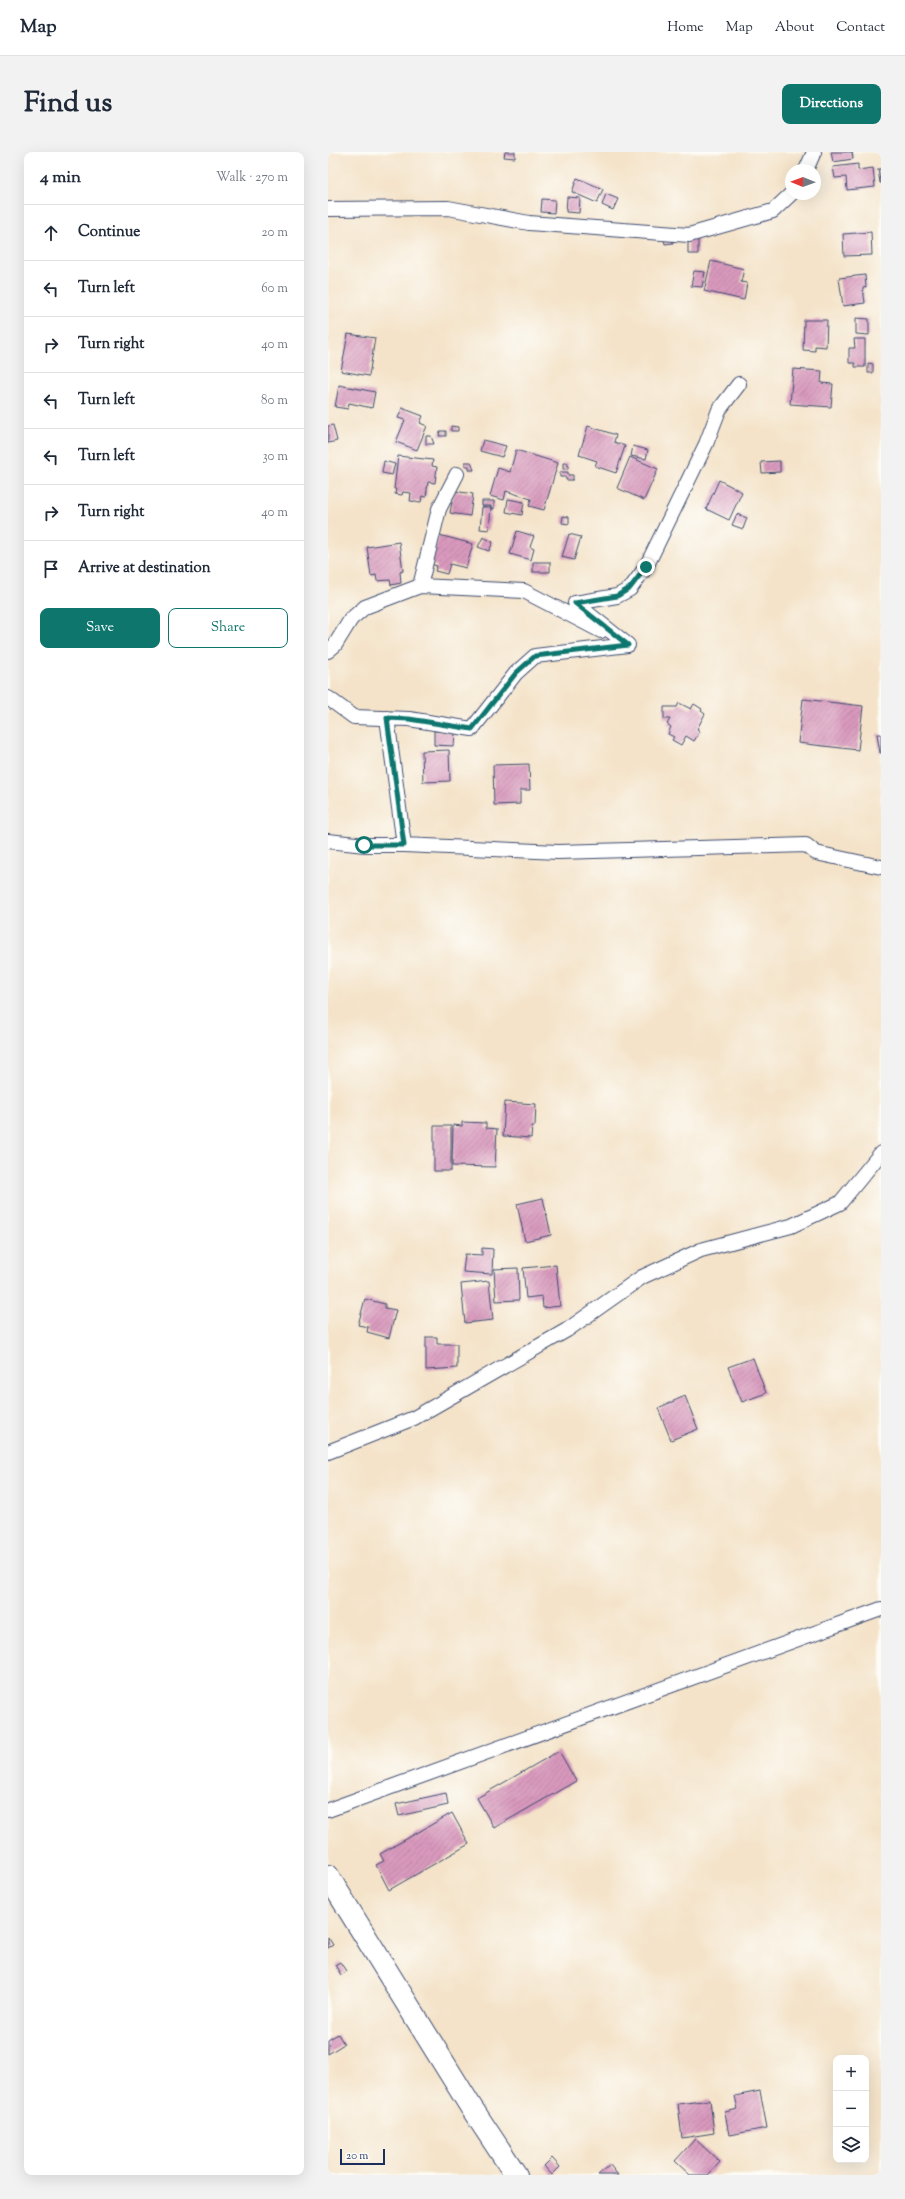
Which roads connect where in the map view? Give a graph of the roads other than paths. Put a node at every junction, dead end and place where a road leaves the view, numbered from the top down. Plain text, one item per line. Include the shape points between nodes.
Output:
1 (814, 152) edge
2 (809, 164) edge
3 (785, 200) edge
4 (328, 210) edge
5 (739, 384) dead end
6 (456, 474) dead end
7 (420, 586) junction
8 (628, 645) junction
9 (328, 652) edge
10 (328, 698) edge
11 (387, 718) junction
12 (328, 841) edge
13 (404, 845) junction
14 (881, 867) edge
15 (881, 1153) edge
16 (328, 1452) edge
17 (881, 1609) edge
18 (328, 1810) edge
19 (328, 1876) edge
20 (516, 2175) edge

1 - 2 street
3 - 4 street via 774,211 688,235 529,223 448,208
5 - 8 street via 719,410 706,444 646,567 630,588 617,596 575,603
6 - 7 street via 439,509
7 - 8 street via 524,591
7 - 9 street via 365,607 351,619
8 - 11 street via 535,656 516,673 472,729
10 - 11 street via 354,717
11 - 13 street
12 - 13 street via 364,845
13 - 14 street via 558,852 806,845 816,853
15 - 16 street via 840,1203 791,1226 701,1250 642,1277 567,1330 414,1418
17 - 18 street
19 - 20 main road

